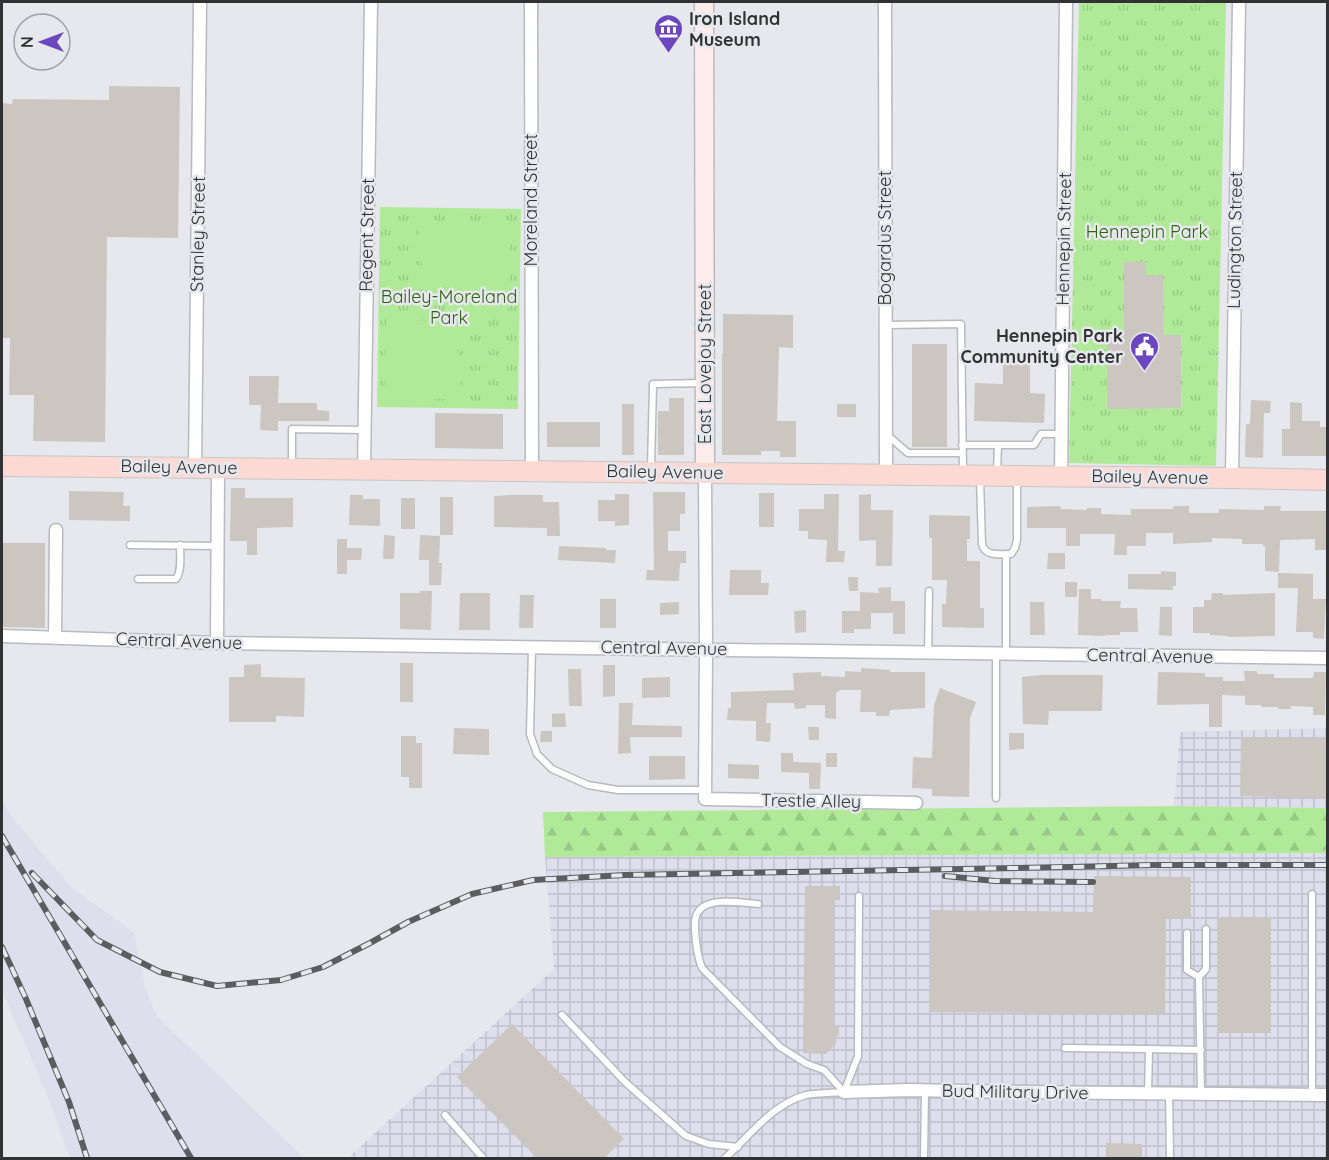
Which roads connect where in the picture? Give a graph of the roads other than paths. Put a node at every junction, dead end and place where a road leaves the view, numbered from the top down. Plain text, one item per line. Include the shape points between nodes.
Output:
1 (200, 2) edge
2 (370, 2) edge
3 (531, 2) edge
4 (704, 2) edge
5 (885, 2) edge
6 (1066, 2) edge
7 (1239, 2) edge
8 (886, 325) junction
9 (705, 383) junction
10 (365, 430) junction
11 (886, 434) junction
12 (1062, 434) junction
13 (962, 445) junction
14 (998, 445) junction
15 (962, 453) junction
16 (2, 466) edge
17 (195, 467) junction
18 (218, 468) junction
19 (292, 468) junction
20 (364, 469) junction
21 (532, 471) junction
22 (651, 472) junction
23 (705, 472) junction
24 (886, 474) junction
25 (980, 475) junction
26 (1017, 476) junction
27 (1061, 476) junction
28 (1232, 478) junction
29 (1328, 480) edge
30 (56, 530) dead end
31 (130, 545) dead end
32 (180, 545) junction
33 (218, 546) junction
34 (1006, 554) junction
35 (138, 579) dead end
36 (929, 591) dead end
37 (2, 636) edge
38 (55, 637) junction
39 (217, 643) junction
40 (532, 647) junction
41 (706, 649) junction
42 (928, 652) junction
43 (1001, 653) junction
44 (1328, 658) edge
45 (705, 794) junction
46 (996, 798) dead end
47 (916, 803) dead end
48 (1312, 894) dead end
49 (859, 896) dead end
50 (758, 904) dead end
51 (1206, 929) dead end
52 (1187, 933) dead end
53 (1199, 977) junction
54 (562, 1015) dead end
55 (1065, 1048) dead end
56 (1149, 1048) junction
57 (1201, 1050) junction
58 (925, 1090) junction
59 (844, 1092) junction
60 (1148, 1094) junction
61 (1169, 1094) junction
62 (1201, 1094) junction
63 (1312, 1095) junction
64 (1328, 1095) edge
65 (445, 1115) dead end
66 (738, 1146) junction
67 (483, 1158) edge
68 (725, 1158) edge
69 (924, 1158) edge
70 (1170, 1158) edge

1 - 17 street, Stanley Street
2 - 10 street, Regent Street
3 - 21 street, Moreland Street
4 - 9 street, East Lovejoy Street
5 - 8 street, Bogardus Street
6 - 12 street, Hennepin Street
7 - 28 street, Ludington Street
8 - 11 street, Bogardus Street
8 - 13 lane via 961,324
9 - 22 lane via 652,384
9 - 23 street, East Lovejoy Street
10 - 19 lane via 292,429
10 - 20 street, Regent Street
11 - 15 lane via 908,453
11 - 24 street, Bogardus Street
12 - 14 lane via 1041,434 1034,445
12 - 27 street, Hennepin Street
13 - 14 lane
13 - 15 lane
14 - 25 lane
15 - 25 lane
16 - 17 main road, Bailey Avenue
17 - 18 main road, Bailey Avenue
18 - 19 main road, Bailey Avenue
18 - 33 street
19 - 20 main road, Bailey Avenue
20 - 21 main road, Bailey Avenue
21 - 22 main road, Bailey Avenue
22 - 23 main road, Bailey Avenue
23 - 24 main road, Bailey Avenue
23 - 41 street, East Lovejoy Street
24 - 25 main road, Bailey Avenue
25 - 26 main road, Bailey Avenue
25 - 34 lane via 983,550
26 - 27 main road, Bailey Avenue
26 - 34 lane via 1017,540 1011,554
27 - 28 main road, Bailey Avenue
28 - 29 main road, Bailey Avenue
30 - 38 street
31 - 32 lane
32 - 33 lane
32 - 35 lane via 176,579
33 - 39 street
34 - 43 lane
36 - 42 lane
37 - 38 street, Central Avenue
38 - 39 street, Central Avenue
39 - 40 street, Central Avenue
40 - 41 street, Central Avenue
40 - 45 lane, Trestle Alley via 530,734 537,754 552,769 588,784 618,790
41 - 42 street, Central Avenue
41 - 45 street, East Lovejoy Street
42 - 43 street, Central Avenue
43 - 44 street, Central Avenue
43 - 46 lane
45 - 47 street, Trestle Alley
48 - 63 lane
49 - 59 lane via 858,1056
50 - 59 lane via 715,902 702,907 695,919 702,968 780,1047 824,1070
51 - 53 lane via 1206,969
52 - 53 lane via 1187,970
53 - 57 lane
54 - 66 lane via 625,1082 686,1136 709,1144
55 - 56 lane
56 - 57 lane
56 - 60 lane
57 - 62 lane
58 - 59 street, Bud Military Drive
58 - 60 street, Bud Military Drive
58 - 69 lane
59 - 66 lane, Bud Military Drive via 795,1099 769,1116
60 - 61 street, Bud Military Drive
61 - 62 street, Bud Military Drive
61 - 70 lane
62 - 63 street, Bud Military Drive
63 - 64 street, Bud Military Drive
65 - 67 lane
66 - 68 lane, Bud Military Drive

